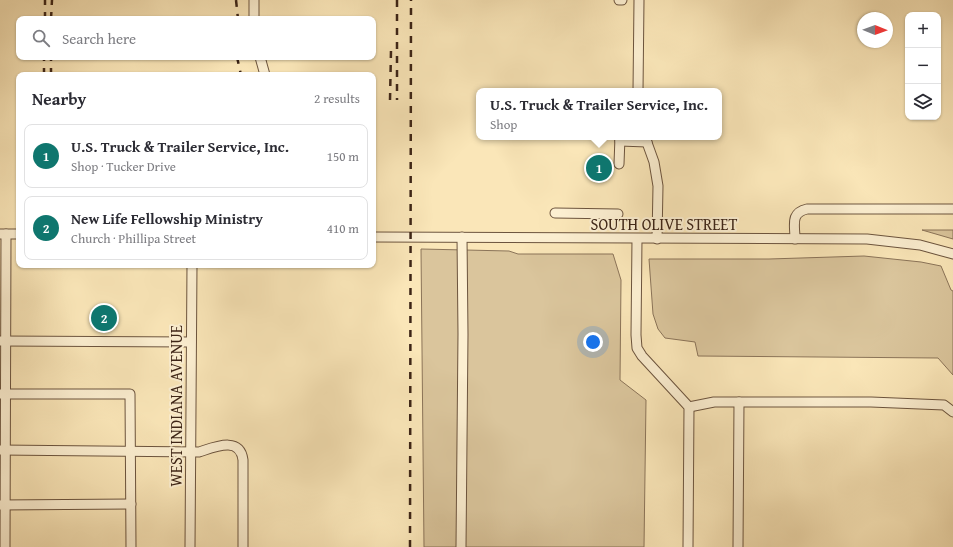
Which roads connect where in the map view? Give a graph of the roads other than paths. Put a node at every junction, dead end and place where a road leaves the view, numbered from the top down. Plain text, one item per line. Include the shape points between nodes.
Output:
1 (254, 0) edge
2 (639, 0) edge
3 (254, 16) edge
4 (261, 60) edge
5 (264, 72) edge
6 (638, 88) edge
7 (620, 140) edge
8 (646, 140) edge
9 (620, 164) dead end
10 (953, 209) edge
11 (555, 213) dead end
12 (618, 214) dead end
13 (3, 234) edge
14 (16, 234) edge
15 (376, 237) edge
16 (462, 237) junction
17 (637, 239) junction
18 (657, 239) junction
19 (795, 239) junction
20 (953, 254) edge
21 (192, 268) edge
22 (3, 276) edge
23 (3, 287) edge
24 (3, 341) edge
25 (191, 342) junction
26 (3, 394) edge
27 (739, 402) junction
28 (689, 407) junction
29 (953, 412) edge
30 (3, 450) edge
31 (132, 451) junction
32 (191, 451) junction
33 (131, 504) junction
34 (3, 505) edge
35 (5, 547) edge
36 (131, 547) edge
37 (190, 547) edge
38 (243, 547) edge
39 (461, 547) edge
40 (688, 547) edge
41 (738, 547) edge

1 - 3 street
2 - 6 street
4 - 5 street
7 - 9 street
8 - 18 street via 654,162 658,186
10 - 19 street via 808,209 798,212 795,216
11 - 12 street
13 - 14 street
13 - 22 street
15 - 16 street, SOUTH OLIVE STREET
16 - 17 street, SOUTH OLIVE STREET
16 - 39 street
17 - 18 street, SOUTH OLIVE STREET
17 - 28 street via 637,348
18 - 19 street, SOUTH OLIVE STREET
19 - 20 street, SOUTH OLIVE STREET via 878,240 920,245
21 - 25 street, WEST INDIANA AVENUE
22 - 23 street
23 - 24 street
24 - 25 street
24 - 26 street
25 - 32 street, WEST INDIANA AVENUE
26 - 30 street
26 - 31 street via 130,394
27 - 28 street via 714,402
27 - 29 street via 944,405
27 - 41 street
28 - 40 street
30 - 31 street
30 - 34 street
31 - 32 street
31 - 33 street
32 - 37 street, WEST INDIANA AVENUE
32 - 38 street via 199,452 232,445 240,449
33 - 34 street
33 - 36 street
34 - 35 street

